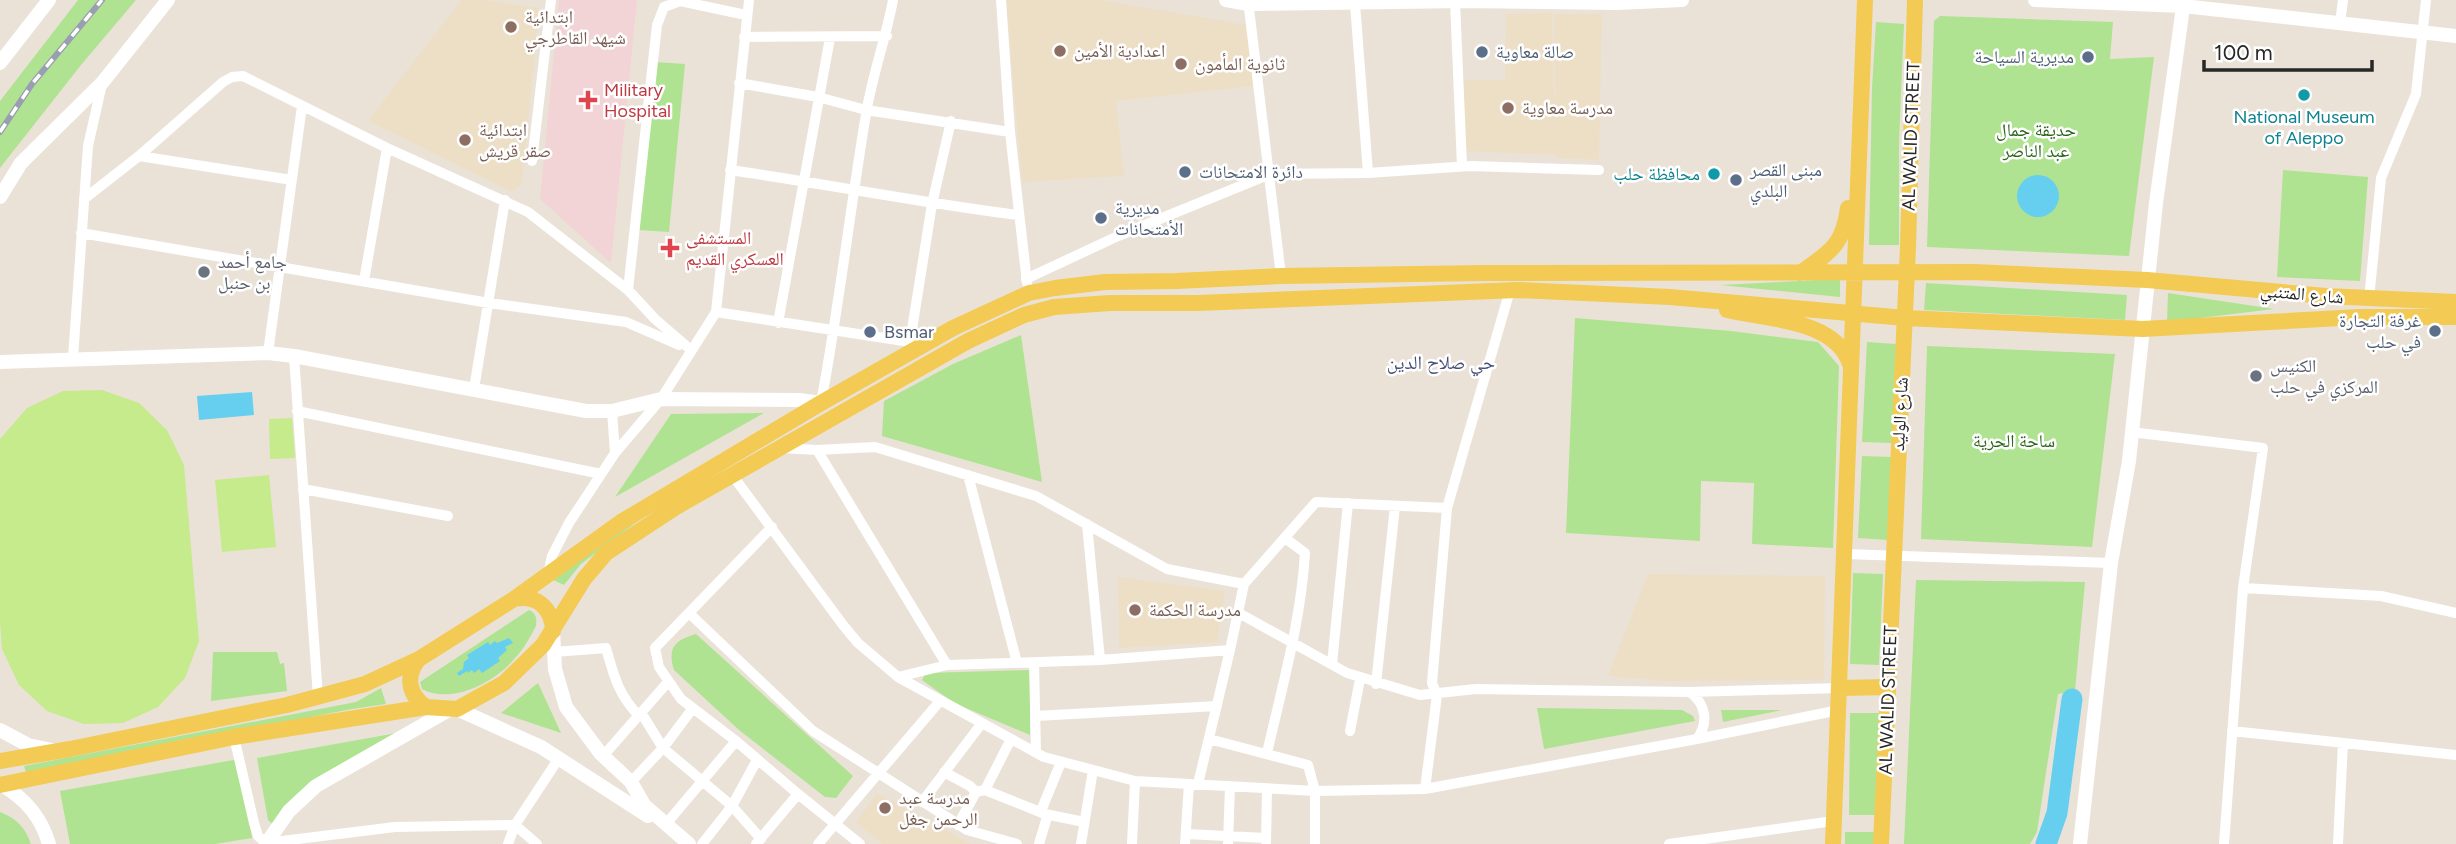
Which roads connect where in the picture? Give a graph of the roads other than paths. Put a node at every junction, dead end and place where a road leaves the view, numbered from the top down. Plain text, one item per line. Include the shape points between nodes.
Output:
1 (49, 0) edge
2 (168, 0) edge
3 (551, 0) edge
4 (749, 0) edge
5 (893, 0) edge
6 (1001, 0) edge
7 (1226, 0) edge
8 (1682, 0) edge
9 (1866, 0) edge
10 (1915, 0) edge
11 (2035, 0) edge
12 (2343, 0) edge
13 (2426, 0) edge
14 (1414, 1) edge
15 (1461, 1) edge
16 (1517, 1) edge
17 (1248, 2) edge
18 (2183, 3) edge
19 (1355, 4) junction
20 (746, 15) junction
21 (2340, 23) junction
22 (2422, 33) junction
23 (887, 36) junction
24 (2456, 36) edge
25 (744, 37) junction
26 (830, 38) junction
27 (0, 63) edge
28 (102, 83) junction
29 (739, 83) junction
30 (818, 97) junction
31 (302, 107) junction
32 (866, 110) junction
33 (951, 121) junction
34 (1010, 131) junction
35 (387, 148) junction
36 (139, 156) junction
37 (532, 161) dead end
38 (1462, 166) junction
39 (730, 170) junction
40 (1599, 170) dead end
41 (1858, 172) junction
42 (1368, 173) junction
43 (1270, 174) junction
44 (292, 180) junction
45 (803, 181) junction
46 (855, 189) junction
47 (0, 197) edge
48 (84, 199) junction
49 (505, 200) junction
50 (932, 204) junction
51 (1018, 215) junction
52 (81, 233) junction
53 (280, 267) junction
54 (1854, 272) junction
55 (1907, 272) junction
56 (1800, 273) junction
57 (1281, 276) junction
58 (2147, 280) junction
59 (364, 281) junction
60 (1028, 286) junction
61 (628, 290) junction
62 (1510, 290) junction
63 (1670, 297) junction
64 (2369, 299) junction
65 (2456, 302) edge
66 (489, 303) junction
67 (716, 312) junction
68 (1854, 313) junction
69 (2456, 317) edge
70 (1905, 318) junction
71 (778, 323) junction
72 (2143, 329) junction
73 (834, 332) junction
74 (914, 346) junction
75 (691, 350) junction
76 (268, 353) junction
77 (293, 356) junction
78 (72, 358) junction
79 (0, 362) edge
80 (1852, 371) junction
81 (474, 389) junction
82 (661, 399) junction
83 (821, 403) junction
84 (297, 411) junction
85 (612, 411) junction
86 (2131, 432) junction
87 (781, 448) junction
88 (817, 450) junction
89 (615, 453) junction
90 (601, 474) junction
91 (968, 475) junction
92 (733, 476) junction
93 (303, 489) junction
94 (1348, 503) junction
95 (1395, 506) junction
96 (1447, 508) junction
97 (449, 516) dead end
98 (1087, 524) junction
99 (772, 527) junction
100 (1284, 538) junction
101 (1845, 554) junction
102 (1894, 555) junction
103 (2110, 564) junction
104 (548, 574) junction
105 (1244, 584) junction
106 (2243, 588) junction
107 (514, 598) junction
108 (1237, 612) junction
109 (690, 613) junction
110 (2456, 613) edge
111 (553, 631) junction
112 (1293, 642) junction
113 (1230, 650) junction
114 (554, 652) junction
115 (419, 659) junction
116 (1100, 660) junction
117 (1017, 663) junction
118 (1034, 663) junction
119 (1332, 664) junction
120 (947, 665) junction
121 (898, 677) junction
122 (1360, 679) junction
123 (668, 682) junction
124 (1376, 684) junction
125 (1888, 687) junction
126 (1840, 688) junction
127 (1690, 692) junction
128 (1437, 695) junction
129 (318, 697) junction
130 (940, 701) junction
131 (1217, 706) junction
132 (426, 707) junction
133 (693, 708) junction
134 (453, 709) junction
135 (1839, 710) junction
136 (642, 714) junction
137 (1036, 716) junction
138 (982, 723) junction
139 (0, 730) edge
140 (1350, 731) dead end
141 (2232, 731) junction
142 (234, 737) junction
143 (1011, 739) junction
144 (1209, 739) junction
145 (1697, 739) junction
146 (736, 741) junction
147 (2343, 743) junction
148 (663, 748) junction
149 (70, 749) junction
150 (1036, 752) junction
151 (1267, 753) junction
152 (604, 755) junction
153 (2456, 755) edge
154 (559, 758) junction
155 (757, 760) junction
156 (0, 761) edge
157 (1060, 762) junction
158 (1093, 770) junction
159 (944, 772) junction
160 (877, 774) junction
161 (704, 780) junction
162 (1135, 781) junction
163 (631, 782) junction
164 (1194, 784) junction
165 (1, 785) edge
166 (1230, 786) junction
167 (1267, 789) junction
168 (1425, 789) junction
169 (981, 791) junction
170 (1314, 791) junction
171 (798, 794) junction
172 (922, 802) junction
173 (732, 806) junction
174 (1045, 814) junction
175 (1833, 821) junction
176 (1084, 822) junction
177 (666, 824) junction
178 (834, 824) junction
179 (515, 825) junction
180 (958, 825) junction
181 (1186, 839) edge
182 (1228, 840) edge
183 (1266, 841) edge
184 (759, 842) edge
185 (49, 844) edge
186 (266, 844) edge
187 (508, 844) edge
188 (537, 844) edge
189 (682, 844) edge
190 (690, 844) edge
191 (702, 844) edge
192 (818, 844) edge
193 (860, 844) edge
194 (1017, 844) edge
195 (1040, 844) edge
196 (1081, 844) edge
197 (1132, 844) edge
198 (1315, 844) edge
199 (1669, 844) edge
200 (1833, 844) edge
201 (1881, 844) edge
202 (2080, 844) edge
203 (2224, 844) edge
204 (2338, 844) edge

1 - 27 main road
2 - 28 main road
3 - 37 street
4 - 20 street
5 - 23 street
6 - 34 street
7 - 17 main road
8 - 16 main road
9 - 41 main road
10 - 55 main road, AL WALID STREET
11 - 18 main road
12 - 21 street
13 - 22 street
14 - 15 main road
14 - 19 main road
15 - 16 main road
15 - 38 street
17 - 19 main road
17 - 43 street
18 - 21 main road
18 - 58 main road
19 - 42 street
20 - 25 street
20 - 61 street via 680,1 664,7 657,26
21 - 22 main road
22 - 24 main road
22 - 64 street via 2416,94 2381,178
23 - 26 street
23 - 32 street
25 - 26 street
25 - 29 street
26 - 30 street
28 - 47 main road via 21,163
28 - 48 street via 88,146
29 - 30 street
29 - 39 street
30 - 32 street
30 - 45 street
31 - 35 street
31 - 36 street via 248,78 232,77
31 - 44 street
32 - 33 street
32 - 46 street
33 - 34 street
33 - 50 street
34 - 51 street
35 - 49 street
35 - 59 street
36 - 44 street
36 - 48 street
38 - 40 street
38 - 42 street
39 - 45 street
39 - 67 street
41 - 54 main road
41 - 56 main road via 1842,235 1826,255
42 - 43 street
43 - 57 street
43 - 60 street via 1118,236
44 - 53 street
45 - 46 street
45 - 71 street
46 - 50 street
46 - 73 street
48 - 52 street
49 - 61 street via 539,219
49 - 66 street
50 - 51 street
50 - 74 street
51 - 60 street
52 - 53 street
52 - 78 street
53 - 59 street
53 - 76 street
54 - 55 main road, شارع المتنبي
54 - 56 main road, شارع المتنبي
54 - 68 main road
55 - 58 main road, شارع المتنبي
55 - 70 main road, شارع الوليد
56 - 57 main road, شارع المتنبي
57 - 60 main road, شارع المتنبي
58 - 64 main road, شارع المتنبي
58 - 72 main road
59 - 66 street
60 - 74 main road, شارع المتنبي
61 - 75 street
62 - 63 main road
62 - 87 main road via 1054,307 1024,315 968,341
62 - 96 street
63 - 68 main road
63 - 80 main road via 1826,333 1839,344
64 - 65 main road, شارع المتنبي
66 - 75 street via 626,323
66 - 81 street
67 - 71 street
67 - 75 street
68 - 70 main road
68 - 80 main road
69 - 72 main road via 2359,317
70 - 72 main road
70 - 102 main road, شارع الوليد
71 - 73 street
72 - 86 main road
73 - 74 street
73 - 83 street
74 - 83 main road, شارع المتنبي
75 - 82 street
76 - 77 main road
76 - 78 main road
77 - 81 main road
77 - 84 street
78 - 79 main road
80 - 101 main road
81 - 85 main road via 586,411
82 - 83 main road
82 - 85 main road
82 - 89 street
83 - 104 main road, شارع المتنبي via 621,522
84 - 90 street
84 - 93 street
85 - 89 street
86 - 103 main road
86 - 106 street via 2263,448
87 - 88 street
87 - 92 main road
88 - 91 street via 875,447
88 - 120 street
89 - 90 street
90 - 104 street via 560,538
91 - 98 street via 1036,496
91 - 117 street
92 - 99 street
92 - 111 main road via 606,553 584,579
93 - 97 street
93 - 129 street
94 - 95 street
94 - 100 street via 1316,502
94 - 119 street
95 - 96 street
95 - 124 street
96 - 128 street via 1432,683
98 - 105 street via 1167,569
98 - 116 street
99 - 109 street
99 - 121 street via 858,643
100 - 105 street
100 - 112 street via 1306,553
101 - 102 street
101 - 126 main road
102 - 103 street
102 - 125 main road, AL WALID STREET
103 - 202 main road
104 - 107 main road, شارع المتنبي
105 - 108 street
106 - 110 street via 2381,596
106 - 141 street
107 - 111 main road via 540,602 550,612
107 - 115 main road, شارع المتنبي
108 - 112 street
108 - 113 street
109 - 123 street via 655,648
109 - 160 street via 813,731
111 - 114 main road
111 - 134 main road via 504,683
112 - 119 street
112 - 151 street
113 - 116 street
113 - 131 street
114 - 136 street via 606,648 617,687 639,716
114 - 152 main road via 566,707
115 - 129 main road, شارع المتنبي via 365,684
115 - 132 main road via 411,671 410,685 415,698
116 - 118 street
117 - 118 street
117 - 120 street
118 - 137 street
119 - 122 street
120 - 121 street
121 - 130 street
122 - 124 street
122 - 140 street
123 - 133 street
123 - 136 street
124 - 128 street
125 - 126 main road
125 - 201 main road, AL WALID STREET
126 - 127 street
126 - 135 main road
127 - 128 street via 1476,689
127 - 145 street via 1700,701 1704,714
128 - 168 street
129 - 149 main road, شارع المتنبي
130 - 138 street
130 - 160 street
131 - 137 street
131 - 144 street
132 - 134 main road
132 - 142 main road
133 - 146 street
133 - 148 street
134 - 154 main road
134 - 186 main road via 316,786 289,811
135 - 145 street
135 - 175 main road
136 - 148 street
136 - 152 street
137 - 150 street
138 - 143 street
138 - 159 street
139 - 149 main road via 28,745
141 - 147 street
141 - 203 street
142 - 165 main road
142 - 186 street via 254,823
143 - 150 street
143 - 169 street
144 - 151 street
144 - 164 street
145 - 168 street
146 - 155 street
146 - 161 street
147 - 153 street
147 - 204 street
148 - 161 street
148 - 163 street
149 - 156 main road, شارع المتنبي
150 - 157 street
151 - 170 street via 1308,765
152 - 163 main road
154 - 179 street
154 - 189 main road via 646,814
155 - 171 street
155 - 173 street
157 - 158 street
157 - 174 street via 1041,811
158 - 162 street
158 - 176 street
159 - 169 street
159 - 172 street
160 - 172 street
160 - 178 street
161 - 173 street
161 - 177 street
162 - 164 street
162 - 197 street
163 - 177 main road via 644,805
164 - 166 street
164 - 181 street
165 - 185 main road via 33,810
166 - 167 street
166 - 182 street
167 - 170 street
167 - 183 street
168 - 170 street
169 - 174 street
169 - 180 street
170 - 198 street
171 - 178 street
171 - 184 street
172 - 180 street
173 - 184 street
173 - 191 street
174 - 176 street
174 - 195 street
175 - 199 street
175 - 200 main road
176 - 196 street
177 - 190 main road
178 - 192 street
178 - 193 street
179 - 186 street via 396,827
179 - 187 street
179 - 188 street
180 - 194 street
181 - 182 street
182 - 183 street

